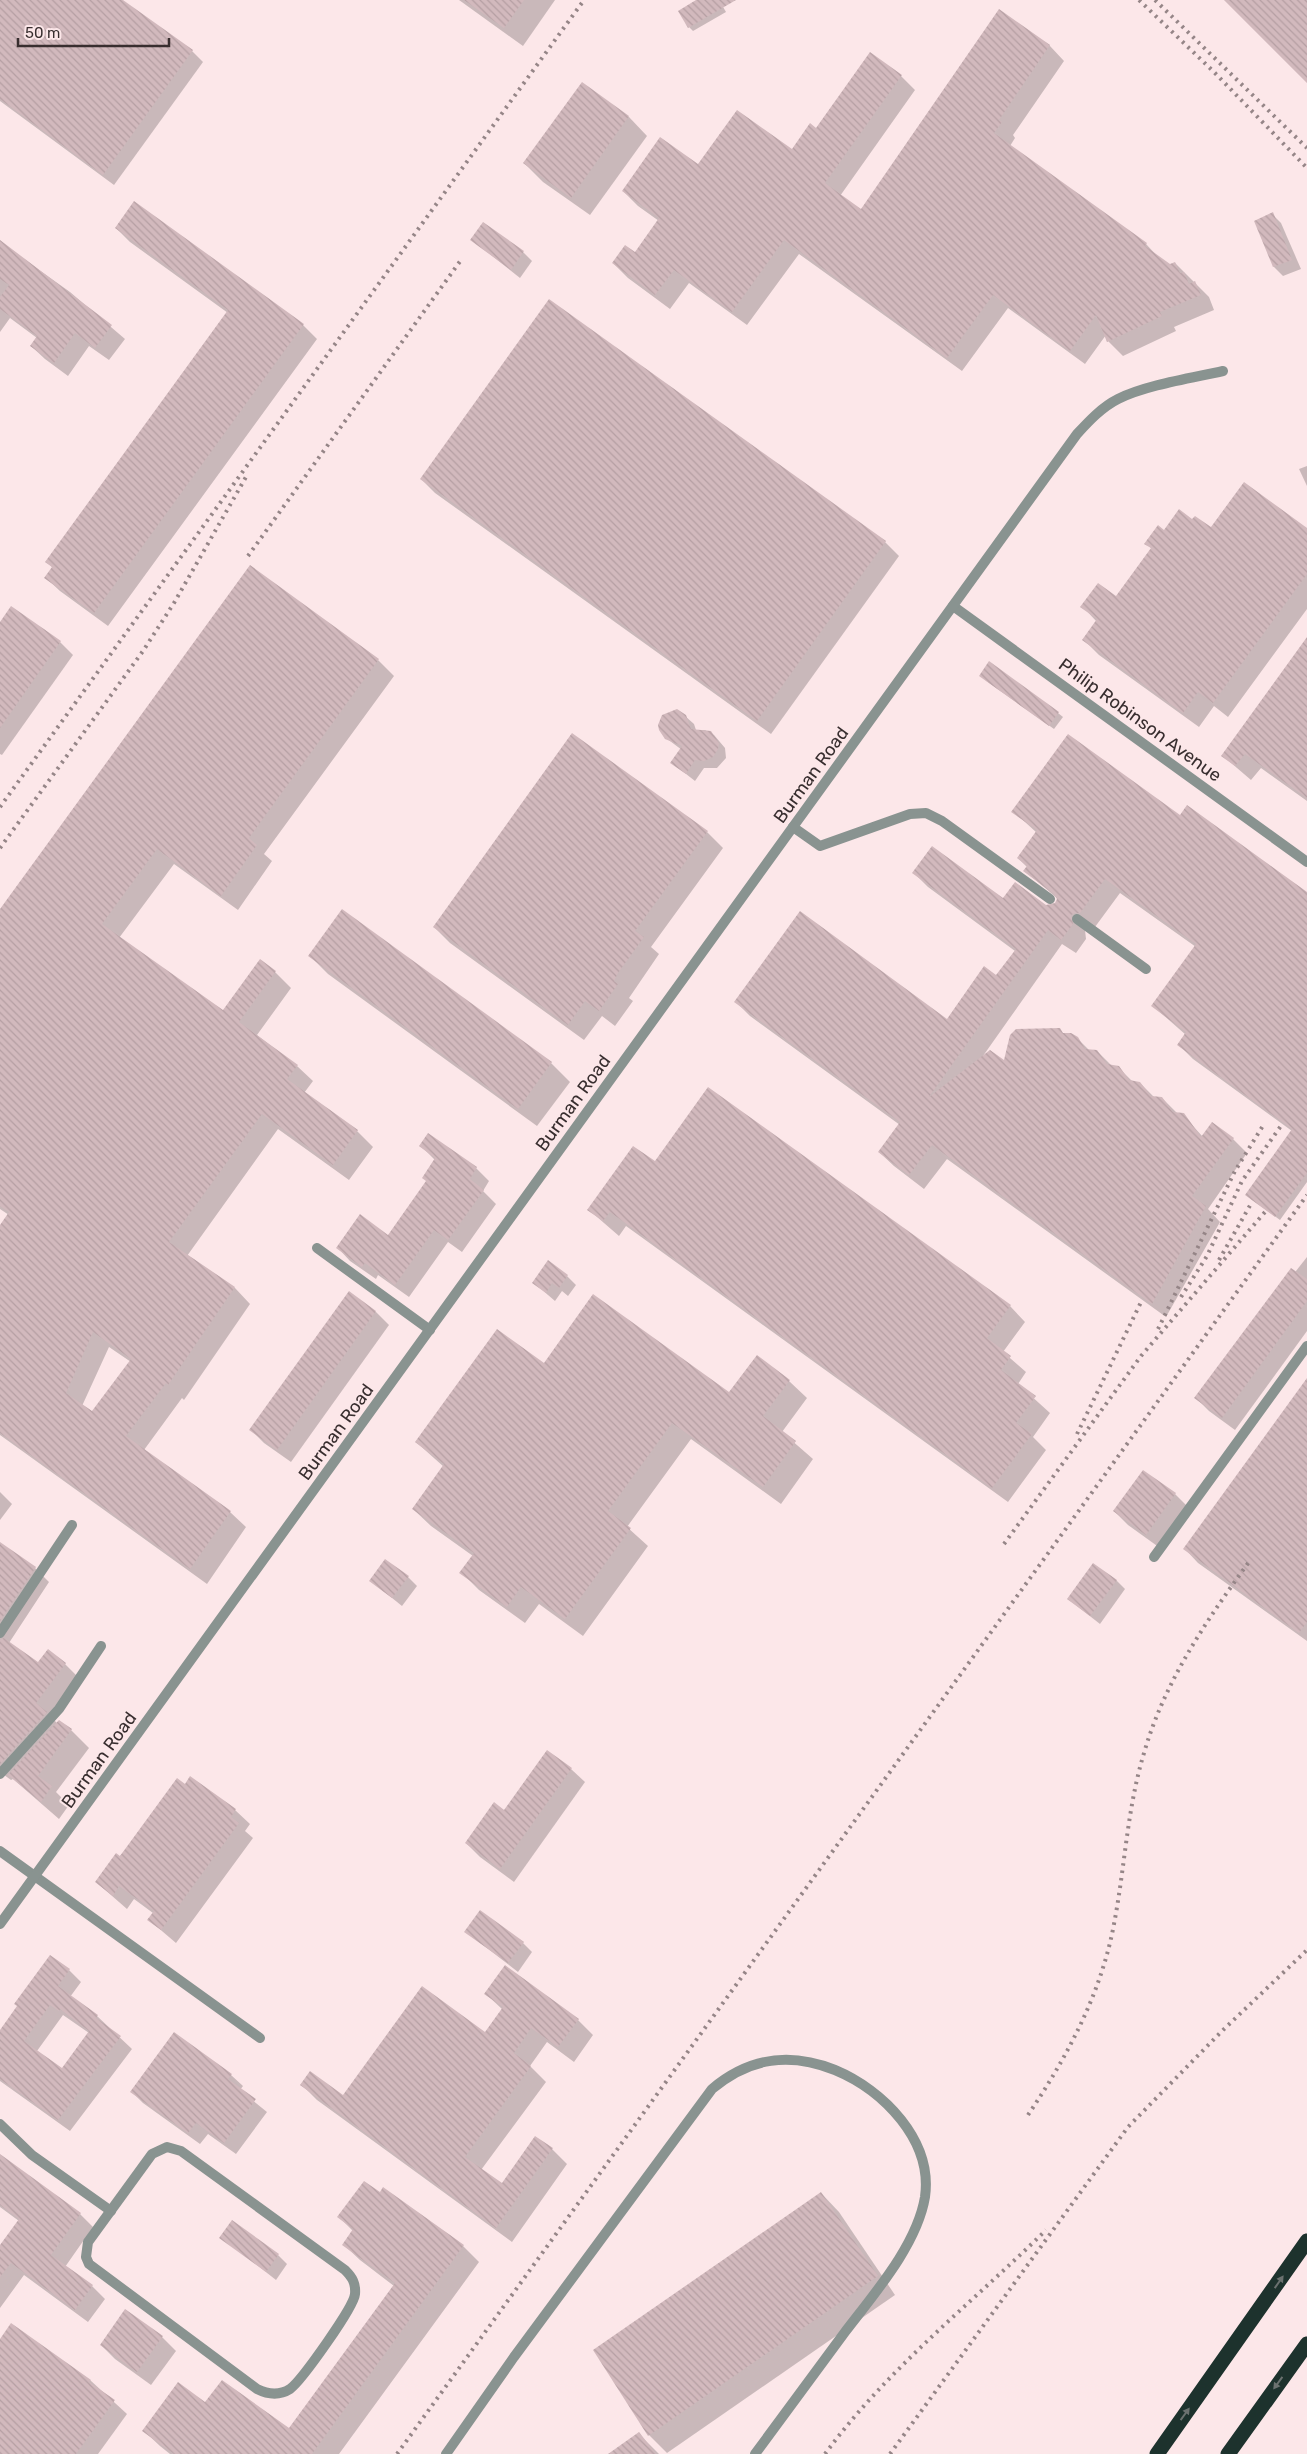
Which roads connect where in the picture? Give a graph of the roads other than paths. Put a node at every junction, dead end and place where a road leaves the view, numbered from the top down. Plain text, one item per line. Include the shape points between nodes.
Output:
1 (1223, 371) dead end
2 (953, 606) junction
3 (794, 827) junction
4 (1307, 862) edge
5 (1050, 899) dead end
6 (1077, 919) dead end
7 (1146, 969) dead end
8 (317, 1248) dead end
9 (430, 1330) junction
10 (1307, 1346) edge
11 (72, 1525) dead end
12 (1154, 1557) dead end
13 (0, 1633) edge
14 (101, 1646) dead end
15 (0, 1774) edge
16 (0, 1851) edge
17 (34, 1876) junction
18 (0, 1924) edge
19 (260, 2038) dead end
20 (0, 2124) edge
21 (111, 2211) junction
22 (1307, 2241) edge
23 (1307, 2344) edge
24 (446, 2454) edge
25 (755, 2454) edge
26 (1156, 2454) edge
27 (1228, 2454) edge

1 - 2 street, Burman Road via 1134,393 1118,399 1088,421
2 - 3 street, Burman Road
2 - 4 street, Philip Robinson Avenue
3 - 5 street via 820,846 910,814 926,813 942,821
3 - 9 street, Burman Road
6 - 7 street
8 - 9 street
9 - 17 street, Burman Road
10 - 12 street
11 - 13 street
14 - 15 street via 58,1708
16 - 17 street
17 - 18 street, Burman Road
17 - 19 street
20 - 21 street via 32,2155
21 - 21 street via 152,2154 167,2147 174,2148 345,2270 355,2285 353,2304 296,2382 281,2393 264,2393 101,2276 89,2264 86,2257 88,2242
26 -> 22 highway
23 -> 27 highway
24 - 25 street via 712,2089 744,2068 782,2059 802,2060 850,2077 878,2094 896,2113 913,2139 922,2162 925,2196 912,2234 886,2277

